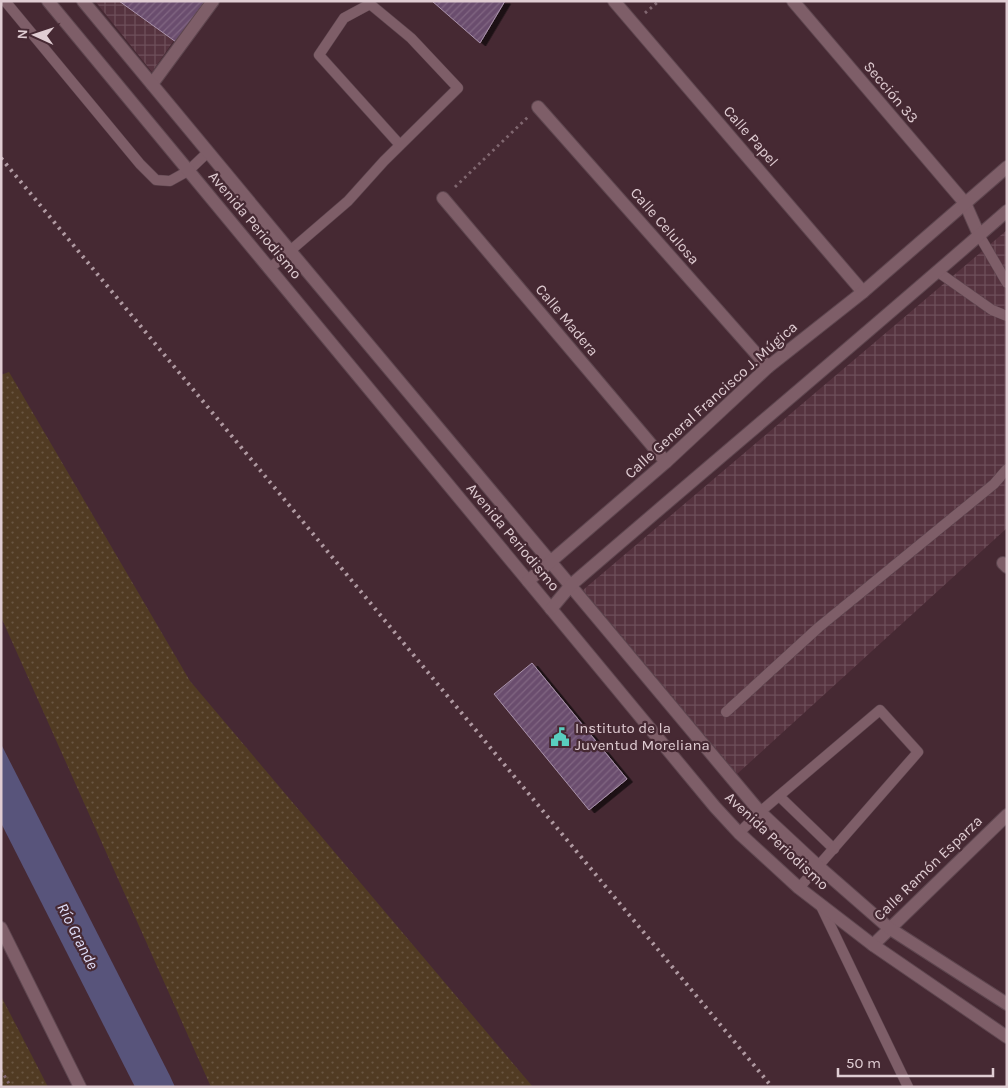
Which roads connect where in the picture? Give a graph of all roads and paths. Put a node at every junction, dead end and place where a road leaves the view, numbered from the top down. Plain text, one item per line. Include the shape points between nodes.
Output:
1 (5, 1) edge
2 (48, 1) edge
3 (83, 1) edge
4 (213, 1) edge
5 (614, 1) edge
6 (793, 1) edge
7 (152, 84) junction
8 (538, 107) joint
9 (400, 145) junction
10 (208, 152) junction
11 (1007, 166) edge
12 (188, 171) junction
13 (443, 198) joint
14 (965, 203) junction
15 (1007, 211) edge
16 (979, 235) junction
17 (291, 252) junction
18 (269, 269) junction
19 (938, 272) junction
20 (1007, 284) edge
21 (863, 292) junction
22 (1007, 316) edge
23 (768, 367) junction
24 (666, 462) junction
25 (1007, 469) edge
26 (551, 562) junction
27 (528, 581) junction
28 (571, 585) junction
29 (551, 609) junction
30 (726, 712) dead end
31 (780, 796) junction
32 (760, 812) junction
33 (1007, 815) edge
34 (739, 833) junction
35 (834, 849) junction
36 (818, 866) junction
37 (799, 888) junction
38 (820, 904) junction
39 (1, 928) edge
40 (889, 928) junction
41 (873, 945) junction
42 (1007, 1004) edge
43 (1007, 1037) edge
44 (1, 1070) edge
45 (11, 1087) edge
46 (80, 1087) edge
47 (908, 1087) edge

1 - 12 lane via 156,180 170,181
2 - 12 street, Avenida Periodismo
3 - 7 street, Avenida Periodismo
4 - 7 street
5 - 21 street, Calle Papel
6 - 14 street, Sección 33
7 - 10 street, Avenida Periodismo
8 - 13 path
8 - 23 street, Calle Celulosa
9 - 9 lane via 319,55 344,18 370,4 411,38 458,88
9 - 17 lane via 348,200
10 - 12 lane
10 - 17 street, Avenida Periodismo
11 - 14 street, Calle General Francisco J. Múgica
12 - 18 street, Avenida Periodismo
13 - 24 street, Calle Madera
14 - 16 street, Sección 33
14 - 21 street, Calle General Francisco J. Múgica
15 - 16 street
16 - 19 street
16 - 20 lane
17 - 18 lane
17 - 26 street, Avenida Periodismo
18 - 27 street, Avenida Periodismo
19 - 22 lane via 992,310
19 - 28 street
21 - 23 street, Calle General Francisco J. Múgica
23 - 24 street, Calle General Francisco J. Múgica
24 - 26 street, Calle General Francisco J. Múgica
25 - 30 lane via 994,484 819,627
26 - 27 street, Calle General Francisco J. Múgica
26 - 28 street, Avenida Periodismo
27 - 29 street, Avenida Periodismo
28 - 29 street
28 - 32 street, Avenida Periodismo
29 - 34 street, Avenida Periodismo
31 - 32 lane
31 - 35 lane
31 - 35 lane via 880,710 918,752
32 - 34 lane
32 - 36 street, Avenida Periodismo
33 - 40 street, Calle Ramón Esparza
34 - 37 street, Avenida Periodismo
35 - 36 lane
36 - 37 lane
36 - 40 street, Avenida Periodismo
37 - 38 street, Avenida Periodismo
38 - 41 street, Avenida Periodismo
38 - 47 lane
39 - 46 street
40 - 41 street, Calle Ramón Esparza
40 - 42 street, Avenida Periodismo
41 - 43 street, Avenida Periodismo
44 - 45 path

